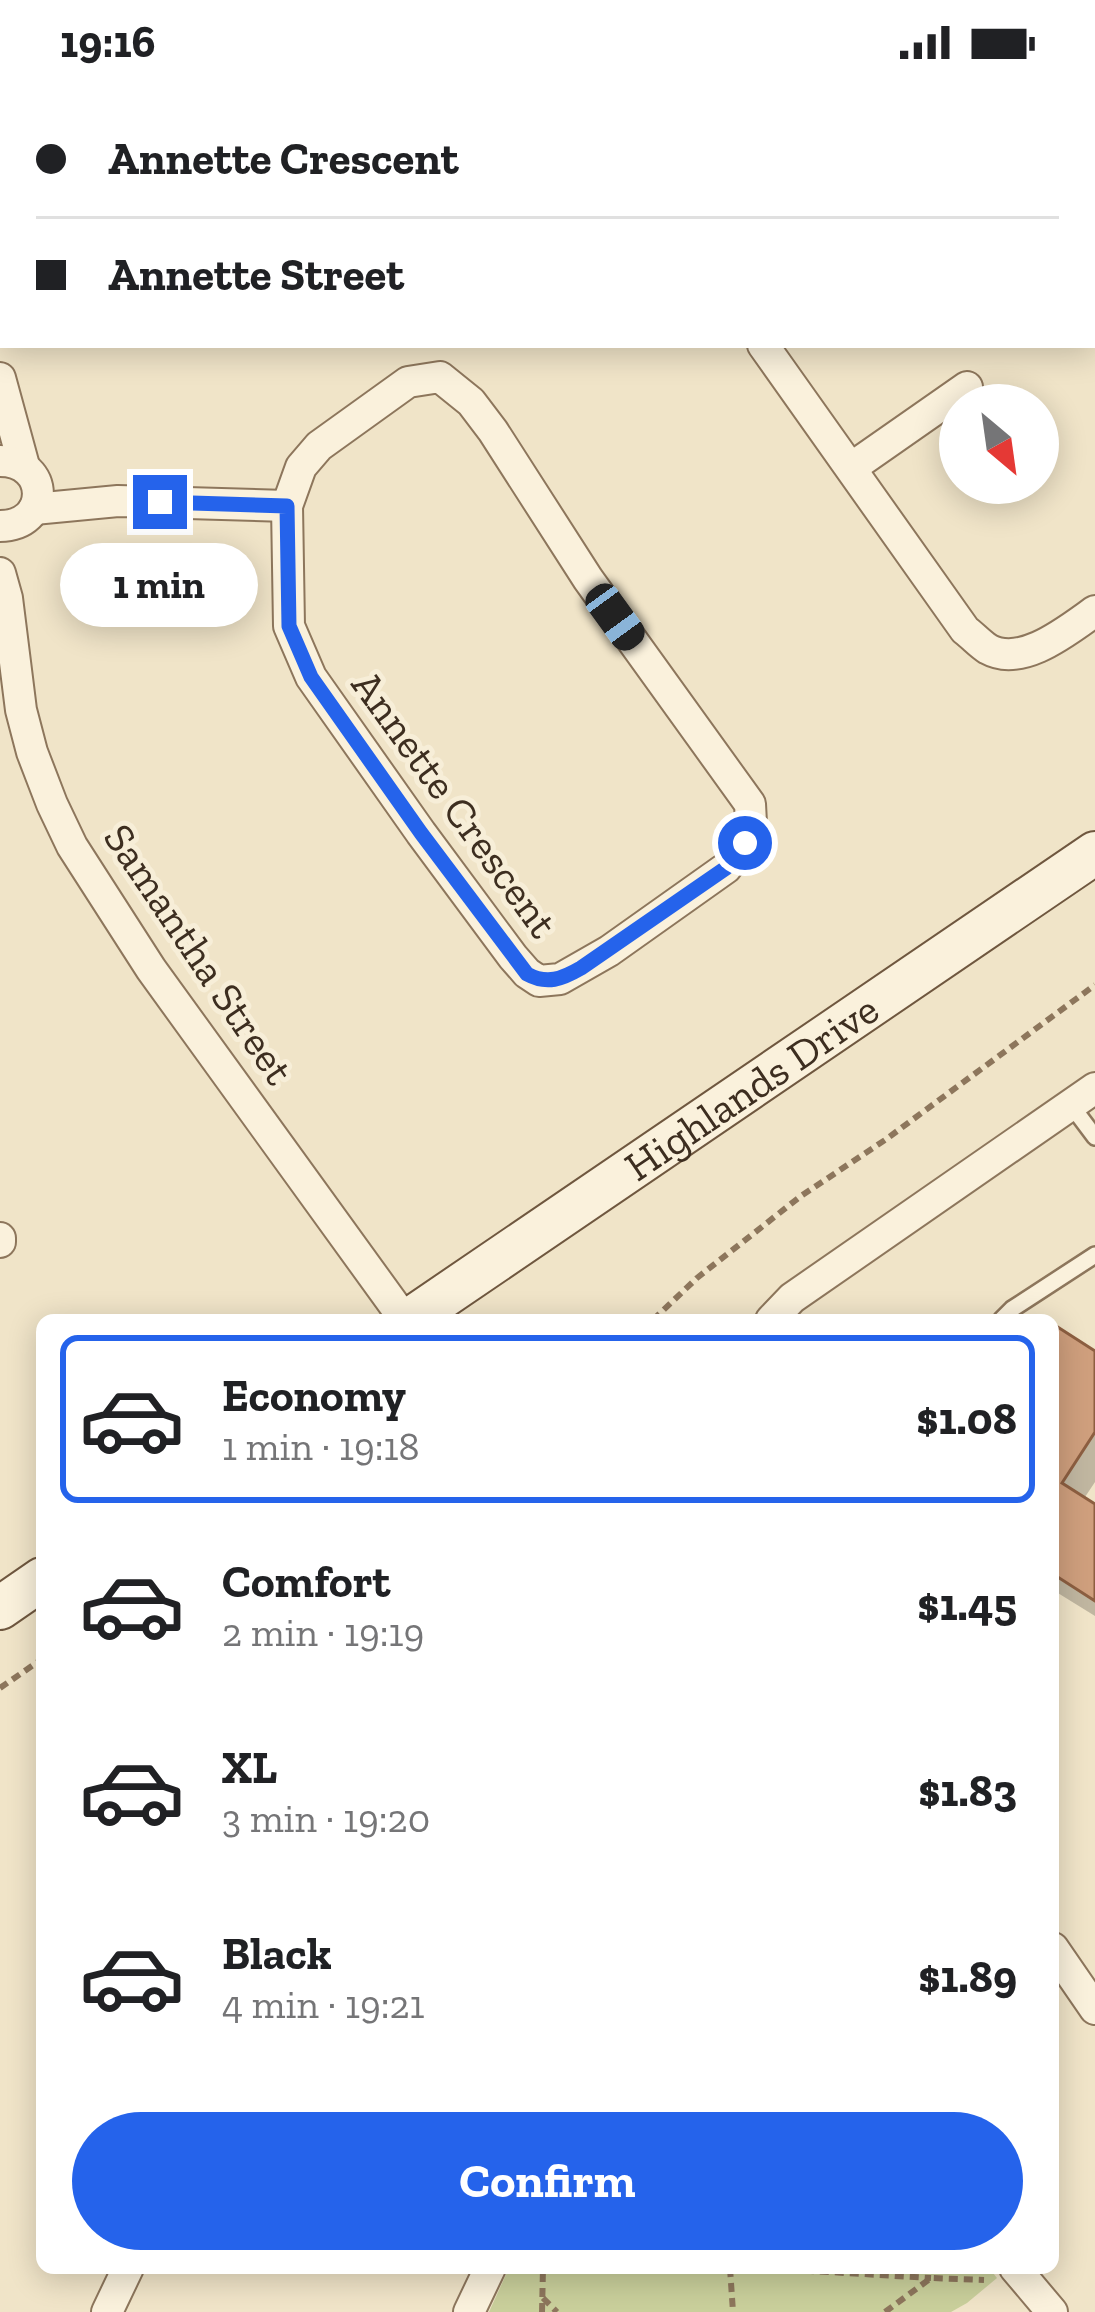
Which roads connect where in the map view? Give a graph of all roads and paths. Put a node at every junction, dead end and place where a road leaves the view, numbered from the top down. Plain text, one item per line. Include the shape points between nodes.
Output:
1 (765, 348) edge
2 (0, 378) edge
3 (1, 387) edge
4 (0, 398) edge
5 (939, 407) edge
6 (850, 468) junction
7 (19, 495) edge
8 (287, 506) junction
9 (3, 586) edge
10 (1095, 611) edge
11 (1095, 853) edge
12 (1095, 985) edge
13 (1083, 1097) edge
14 (1095, 1137) edge
15 (1095, 1255) edge
16 (403, 1314) edge
17 (416, 1314) edge
18 (659, 1314) edge
19 (777, 1314) edge
20 (1007, 1314) edge
21 (36, 1583) edge
22 (0, 1609) edge
23 (36, 1663) edge
24 (0, 1688) edge
25 (1059, 1957) edge
26 (1095, 2008) edge
27 (125, 2274) edge
28 (487, 2274) edge
29 (542, 2274) edge
30 (730, 2274) edge
31 (736, 2274) edge
32 (863, 2274) edge
33 (1002, 2274) edge
34 (931, 2278) junction
35 (731, 2281) junction
36 (540, 2296) junction
37 (106, 2312) edge
38 (469, 2312) edge
39 (542, 2312) edge
40 (557, 2312) edge
41 (734, 2312) edge
42 (885, 2312) edge
43 (1052, 2312) edge

1 - 6 street
2 - 3 street, Samantha Street
3 - 4 street, Samantha Street
3 - 7 street, Samantha Street
5 - 6 street
6 - 10 street via 965,630 991,651 1041,645
7 - 8 street
7 - 9 street, Samantha Street
8 - 8 street, Annette Crescent via 319,446 408,382 440,376 453,386 493,431 750,804 745,843 726,868 581,968 560,979 527,974 311,677 289,626
9 - 16 street, Samantha Street via 32,752 72,846
11 - 17 main road, Highlands Drive
12 - 18 path via 801,1196
13 - 14 lane
13 - 19 street
15 - 20 lane
21 - 22 main road
23 - 24 path
25 - 26 street
27 - 37 street
28 - 38 street
29 - 36 path
30 - 35 path
31 - 35 path
32 - 34 path
33 - 34 path
33 - 43 street
34 - 42 path
35 - 41 path
36 - 39 path
36 - 40 path

